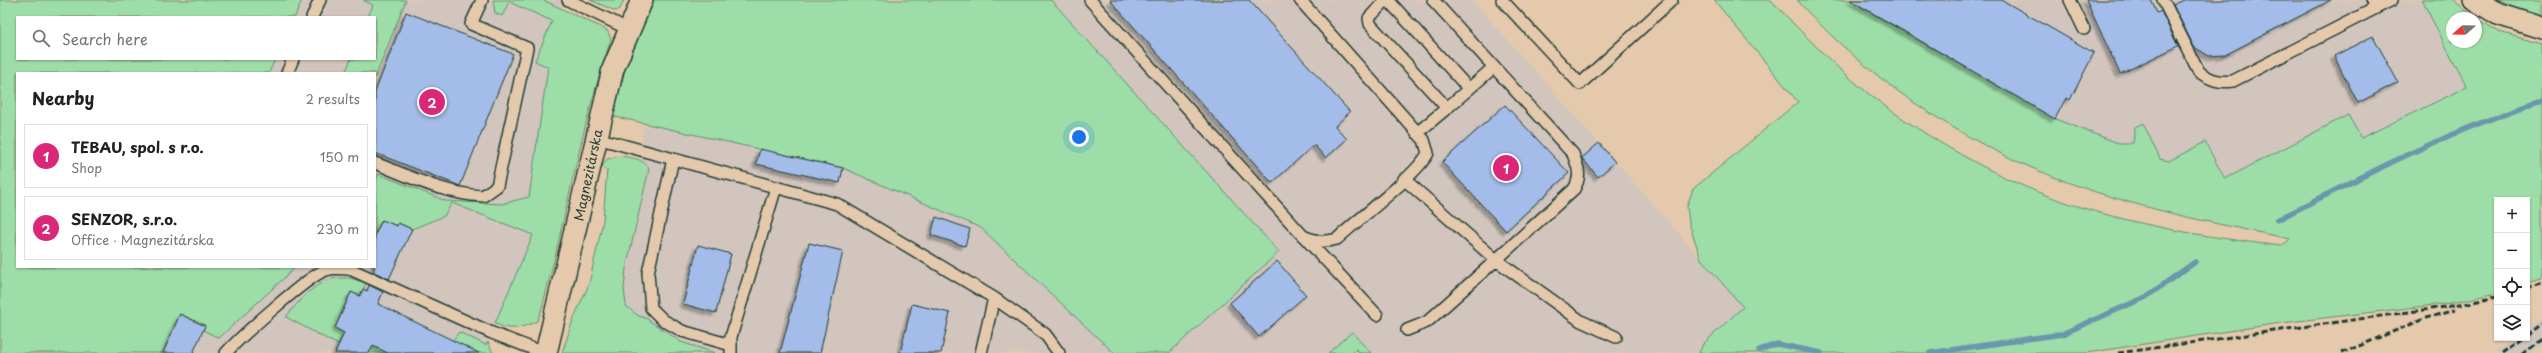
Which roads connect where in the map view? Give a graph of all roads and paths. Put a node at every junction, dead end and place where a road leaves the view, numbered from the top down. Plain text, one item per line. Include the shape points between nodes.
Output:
1 (320, 0) edge
2 (482, 0) edge
3 (568, 0) edge
4 (642, 0) edge
5 (1090, 0) edge
6 (1300, 0) edge
7 (1387, 0) edge
8 (1433, 0) edge
9 (1502, 0) edge
10 (1672, 0) edge
11 (2070, 0) edge
12 (2163, 0) edge
13 (2392, 0) edge
14 (2475, 0) edge
15 (2374, 4) edge
16 (312, 16) edge
17 (2084, 28) dead end
18 (2542, 28) edge
19 (628, 29) junction
20 (293, 60) edge
21 (1494, 67) junction
22 (287, 72) edge
23 (1469, 89) junction
24 (1447, 108) junction
25 (1417, 134) junction
26 (597, 138) junction
27 (672, 159) junction
28 (376, 163) edge
29 (1404, 179) junction
30 (776, 187) junction
31 (1303, 236) junction
32 (1496, 260) junction
33 (994, 298) junction
34 (1377, 316) dead end
35 (1407, 330) dead end
36 (1616, 337) dead end
37 (731, 349) edge
38 (539, 352) edge
39 (226, 353) edge
40 (981, 353) edge
41 (1059, 353) edge

1 - 16 lane
2 - 28 lane via 471,24 528,48 497,186 483,196 465,195 447,191
3 - 19 lane
4 - 19 street, Magnezitárska
5 - 31 lane
6 - 25 lane
7 - 23 lane
7 - 24 lane via 1369,18 1370,24
8 - 21 lane
9 - 10 lane via 1580,84
11 - 17 lane
12 - 15 lane via 2199,72 2210,80 2221,82 2233,81
13 - 15 lane
14 - 18 street via 2498,14
19 - 26 street, Magnezitárska via 613,69
20 - 22 lane
21 - 23 lane
21 - 32 lane via 1573,154 1579,174 1574,189
23 - 24 lane
24 - 25 lane
25 - 29 lane via 1424,140 1428,153 1425,160
26 - 27 lane
26 - 38 street, Magnezitárska
27 - 30 lane
27 - 37 lane via 648,273 651,308 663,320 682,330
29 - 31 lane via 1337,239 1316,242
29 - 32 lane
30 - 33 lane via 838,204
30 - 37 lane
31 - 34 lane
32 - 35 lane via 1427,322
32 - 36 lane via 1581,321
33 - 40 lane
33 - 41 lane via 1046,334
38 - 39 lane via 350,269 339,268 327,270 308,280

